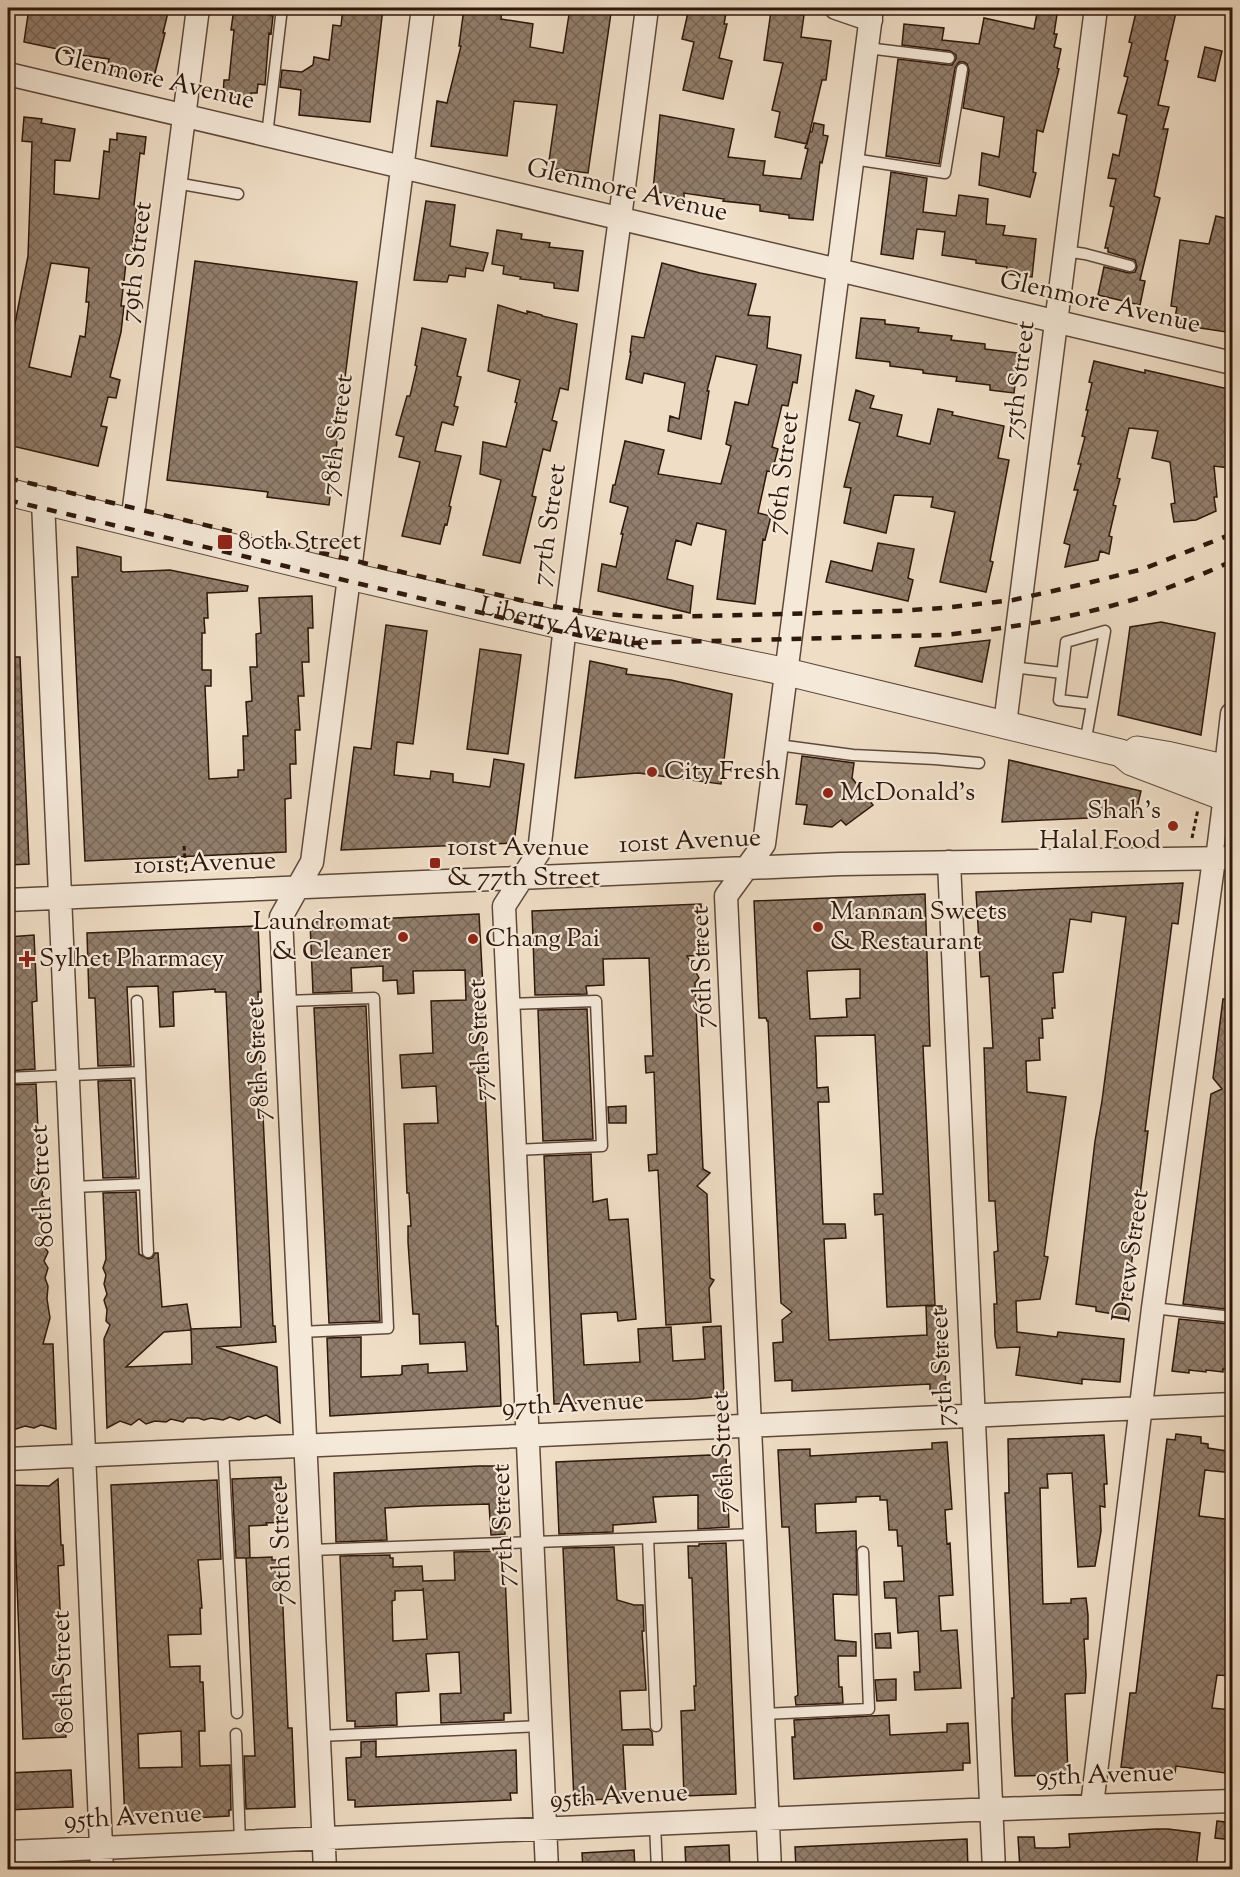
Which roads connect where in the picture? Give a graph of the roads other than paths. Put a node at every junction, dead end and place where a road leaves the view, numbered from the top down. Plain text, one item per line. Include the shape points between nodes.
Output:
1 (198, 8) edge
2 (282, 8) edge
3 (423, 8) edge
4 (647, 8) edge
5 (836, 8) edge
6 (1096, 8) edge
7 (871, 14) edge
8 (867, 48) junction
9 (949, 58) dead end
10 (962, 69) dead end
11 (8, 74) edge
12 (184, 115) junction
13 (267, 135) junction
14 (853, 159) junction
15 (401, 167) junction
16 (176, 183) junction
17 (238, 194) dead end
18 (621, 218) junction
19 (1065, 251) junction
20 (1130, 266) dead end
21 (839, 270) junction
22 (1056, 322) junction
23 (1233, 363) edge
24 (8, 492) edge
25 (43, 501) junction
26 (132, 523) junction
27 (350, 576) junction
28 (565, 626) junction
29 (1012, 667) junction
30 (787, 672) junction
31 (1062, 674) junction
32 (1092, 704) junction
33 (1233, 714) edge
34 (1005, 724) junction
35 (1085, 744) junction
36 (778, 745) junction
37 (1121, 753) junction
38 (979, 763) dead end
39 (1229, 769) edge
40 (1218, 800) edge
41 (1223, 858) edge
42 (949, 862) junction
43 (746, 868) junction
44 (521, 878) junction
45 (298, 888) junction
46 (59, 898) junction
47 (8, 900) edge
48 (137, 1001) dead end
49 (285, 1001) junction
50 (508, 1004) junction
51 (140, 1072) junction
52 (67, 1075) junction
53 (8, 1078) edge
54 (515, 1150) junction
55 (145, 1184) junction
56 (72, 1186) junction
57 (148, 1252) dead end
58 (1154, 1308) junction
59 (1233, 1317) edge
60 (300, 1332) junction
61 (1233, 1404) edge
62 (1141, 1408) junction
63 (974, 1416) junction
64 (751, 1426) junction
65 (529, 1436) junction
66 (306, 1446) junction
67 (223, 1449) junction
68 (84, 1456) junction
69 (8, 1459) edge
70 (756, 1534) junction
71 (648, 1538) junction
72 (533, 1542) junction
73 (311, 1550) junction
74 (863, 1552) dead end
75 (237, 1713) dead end
76 (764, 1714) junction
77 (541, 1726) junction
78 (656, 1726) dead end
79 (236, 1734) dead end
80 (319, 1736) junction
81 (1233, 1801) edge
82 (1092, 1805) junction
83 (991, 1809) junction
84 (768, 1819) junction
85 (655, 1824) junction
86 (546, 1828) junction
87 (324, 1838) junction
88 (240, 1842) junction
89 (8, 1852) edge
90 (101, 1859) edge
91 (325, 1869) edge
92 (547, 1869) edge
93 (657, 1869) edge
94 (770, 1869) edge
95 (994, 1869) edge

1 - 12 street, 79th Street
2 - 13 lane
3 - 15 street, 78th Street
4 - 18 street, 77th Street
5 - 7 street
6 - 19 street, 75th Street
7 - 8 street, 76th Street
8 - 9 lane
8 - 14 street, 76th Street
10 - 14 lane via 945,173
11 - 12 street, Glenmore Avenue
12 - 13 street, Glenmore Avenue
12 - 16 street, 79th Street
13 - 15 street, Glenmore Avenue
14 - 21 street, 76th Street
15 - 18 street, Glenmore Avenue
15 - 27 street, 78th Street
16 - 17 lane
16 - 26 street, 79th Street
18 - 21 street, Glenmore Avenue
18 - 28 street, 77th Street
19 - 20 lane
19 - 22 street, 75th Street
21 - 22 street, Glenmore Avenue
21 - 30 street, 76th Street
22 - 23 street, Glenmore Avenue
22 - 29 street, 75th Street
24 - 25 street, Liberty Avenue
25 - 26 street, Liberty Avenue
25 - 46 street, 80th Street
26 - 27 street, Liberty Avenue
27 - 28 street, Liberty Avenue
27 - 45 street, 78th Street via 312,862
28 - 30 street, Liberty Avenue
28 - 44 street, 77th Street via 539,852
29 - 31 lane
29 - 34 street, 75th Street
30 - 34 street, Liberty Avenue
30 - 36 street, 76th Street
31 - 32 lane via 1059,700
31 - 32 lane via 1066,642 1105,632
32 - 35 lane
33 - 39 street, Drew Street
34 - 35 street, Liberty Avenue
35 - 37 street, Liberty Avenue
36 - 38 lane via 853,755
36 - 43 street, 76th Street via 764,844
37 - 39 street, Liberty Avenue via 1138,750
37 - 40 street, Liberty Avenue via 1132,762
39 - 40 street, Drew Street
40 - 41 street, Drew Street
41 - 42 street, 101st Avenue
41 - 58 street, Drew Street
42 - 43 street, 101st Avenue
42 - 63 street, 75th Street
43 - 44 street, 101st Avenue
43 - 64 street, 76th Street via 726,896
44 - 45 street, 101st Avenue
44 - 50 street, 77th Street via 504,906
45 - 46 street, 101st Avenue
45 - 49 street, 78th Street via 281,917
46 - 47 street, 101st Avenue
46 - 52 street, 80th Street
48 - 51 lane
49 - 60 street, 78th Street
49 - 60 lane via 375,998 388,1328
50 - 54 street, 77th Street
50 - 54 lane via 596,1001 602,1146
51 - 52 lane
51 - 55 lane
52 - 53 lane
52 - 56 street, 80th Street
54 - 65 street, 77th Street
55 - 56 lane
55 - 57 lane
56 - 68 street, 80th Street
58 - 59 lane
58 - 62 street, Drew Street
60 - 66 street, 78th Street
61 - 62 street, 97th Avenue
62 - 63 street, 97th Avenue
62 - 82 street, Drew Street
63 - 64 street, 97th Avenue
63 - 83 street, 75th Street
64 - 65 street, 97th Avenue
64 - 70 street, 76th Street
65 - 66 street, 97th Avenue
65 - 72 street, 77th Street
66 - 67 street, 97th Avenue
66 - 73 street, 78th Street
67 - 68 street, 97th Avenue
67 - 75 lane
68 - 69 street, 97th Avenue
68 - 90 street, 80th Street
70 - 71 lane
70 - 76 street, 76th Street
71 - 72 lane
71 - 78 lane
72 - 73 lane
72 - 77 street, 77th Street
73 - 80 street, 78th Street
74 - 76 lane via 869,1710
76 - 84 street, 76th Street
77 - 80 lane
77 - 86 street, 77th Street
79 - 88 lane
80 - 87 street, 78th Street
81 - 82 street, 95th Avenue
82 - 83 street, 95th Avenue
83 - 84 street, 95th Avenue
83 - 95 street, 75th Street
84 - 85 street, 95th Avenue
84 - 94 street, 76th Street
85 - 86 street, 95th Avenue
85 - 93 lane
86 - 87 street, 95th Avenue
86 - 92 street, 77th Street
87 - 88 street, 95th Avenue
87 - 91 street, 78th Street
88 - 90 street, 95th Avenue
89 - 90 street, 95th Avenue

